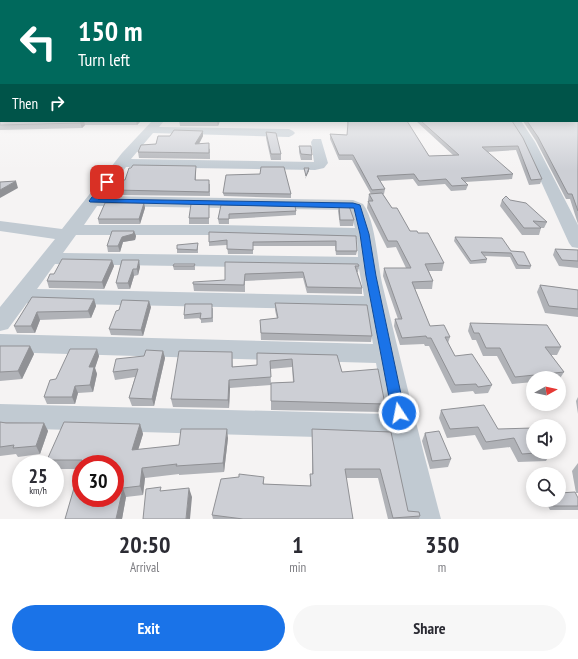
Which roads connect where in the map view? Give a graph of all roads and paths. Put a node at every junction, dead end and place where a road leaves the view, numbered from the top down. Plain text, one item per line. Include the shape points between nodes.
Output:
1 (516, 122) edge
2 (155, 125) edge
3 (289, 133) dead end
4 (317, 142) dead end
5 (122, 163) junction
6 (92, 201) junction
7 (0, 226) edge
8 (69, 232) junction
9 (364, 234) junction
10 (578, 243) edge
11 (50, 258) junction
12 (368, 263) junction
13 (20, 296) junction
14 (376, 303) junction
15 (0, 323) edge
16 (0, 344) edge
17 (387, 354) junction
18 (0, 416) edge
19 (402, 427) junction
20 (424, 519) edge

1 - 10 street via 529,142
2 - 3 street
2 - 5 street
4 - 5 street via 321,162 315,166
5 - 6 street
6 - 8 street
6 - 9 street via 353,205 359,209
7 - 8 street
8 - 9 street via 218,230
8 - 11 street
9 - 12 street
11 - 12 street
11 - 13 street
12 - 14 street
13 - 14 street
13 - 15 street
14 - 17 street
16 - 17 street
17 - 19 street
18 - 19 street
19 - 20 street

